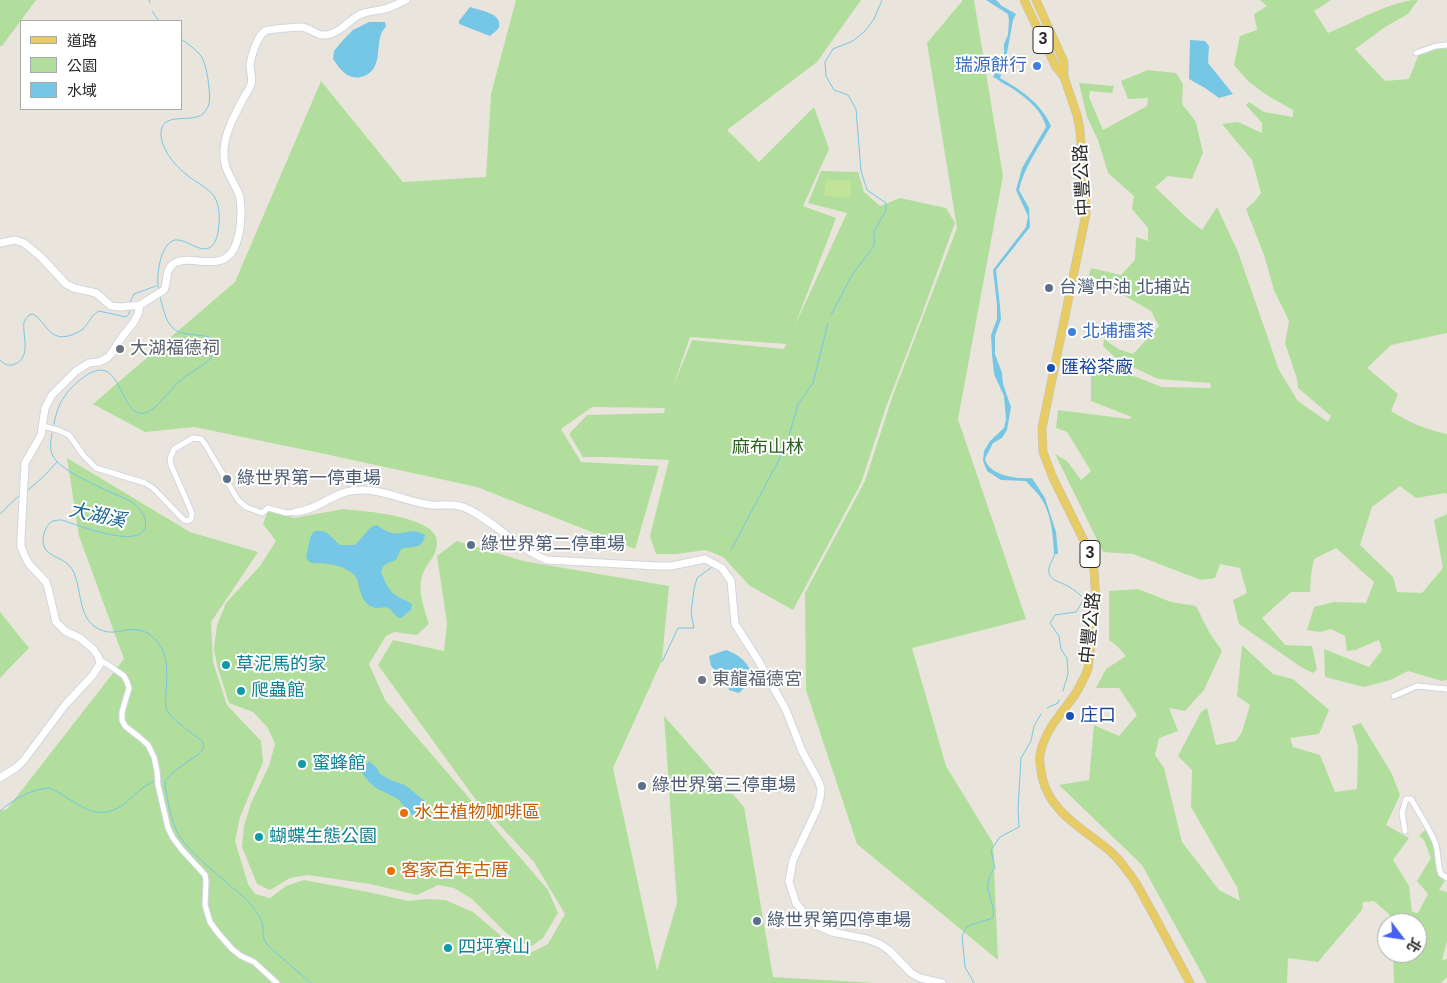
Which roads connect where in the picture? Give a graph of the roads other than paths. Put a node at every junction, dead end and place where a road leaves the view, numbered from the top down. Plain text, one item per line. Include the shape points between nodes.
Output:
1 (406, 0) edge
2 (1024, 0) edge
3 (1036, 0) edge
4 (1447, 45) edge
5 (1416, 53) dead end
6 (1064, 77) junction
7 (0, 243) edge
8 (140, 305) junction
9 (43, 426) junction
10 (296, 512) joint
11 (100, 660) junction
12 (1447, 689) edge
13 (1394, 696) dead end
14 (0, 778) edge
15 (1406, 831) dead end
16 (1447, 878) edge
17 (277, 983) edge
18 (942, 983) edge
19 (1190, 983) edge

1 - 8 street via 361,14 325,36 303,27 268,30 261,34 251,59 251,84 224,144 224,164 241,200 237,242 230,254 217,261 181,261 171,265 166,287
2 - 6 main road, 中豐公路 / 3
3 - 6 main road, 中豐公路 / 3 via 1064,62
4 - 5 street
6 - 19 main road, 中豐公路 / 3 via 1080,130 1086,209 1074,293 1042,428 1042,452 1092,557 1096,602 1088,669 1046,735 1040,768 1051,800 1059,810 1111,852 1134,881
7 - 8 street via 15,240 24,243 69,286 96,293 111,306
8 - 9 street via 136,318 107,358 76,371 52,395 45,408
9 - 10 street via 69,435 96,468 153,488 184,520 191,519 192,513 170,459 174,449 192,438 201,439 205,444 246,508 262,513 268,508
9 - 11 street via 38,442 24,463 21,547 29,564 46,582 56,622 65,631 87,642
10 - 18 street via 347,492 374,491 470,510 547,560 671,566 705,559 722,568 732,581 735,624 786,710 802,752 821,788 817,809 793,860 790,882 796,903 816,925 880,944 911,973
11 - 14 street via 97,669 24,760
11 - 17 street via 128,682 122,720 148,745 154,757 170,833 205,874 205,905 210,922 232,949 254,962
12 - 13 street via 1417,686
15 - 16 street via 1402,814 1406,799 1411,799 1435,842 1441,874

